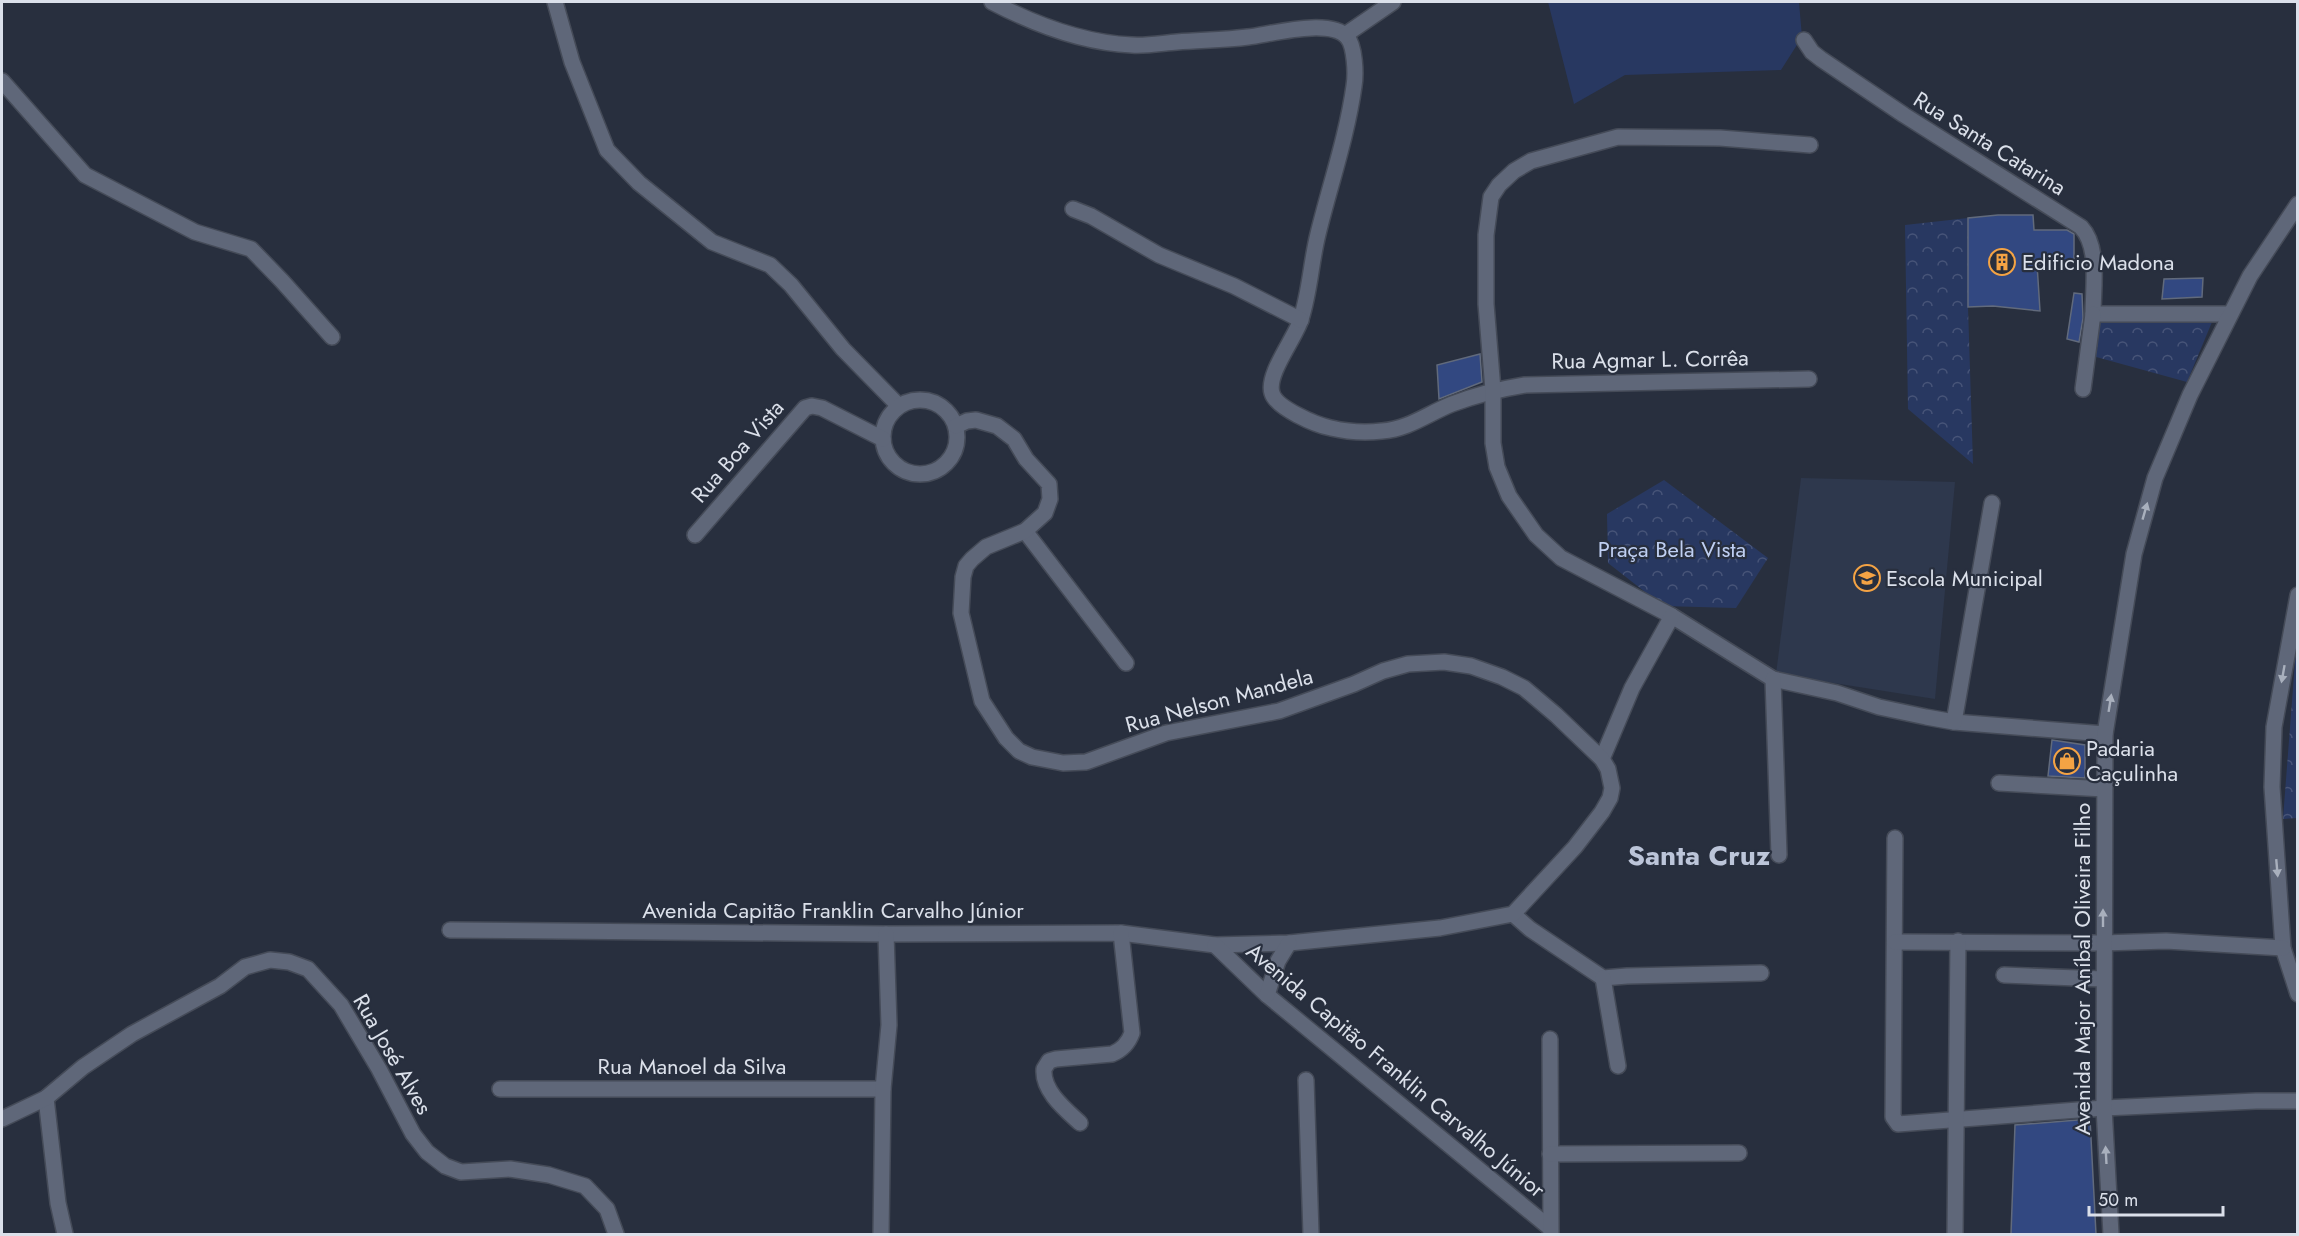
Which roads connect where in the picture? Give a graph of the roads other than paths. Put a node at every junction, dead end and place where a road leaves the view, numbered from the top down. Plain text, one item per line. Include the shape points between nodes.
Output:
1 (555, 2) edge
2 (992, 2) edge
3 (1393, 2) edge
4 (1345, 35) junction
5 (1804, 40) dead end
6 (2, 81) edge
7 (1810, 145) dead end
8 (2298, 204) edge
9 (1073, 209) dead end
10 (2093, 314) junction
11 (2230, 314) junction
12 (1301, 320) junction
13 (332, 337) dead end
14 (1809, 379) dead end
15 (2083, 389) dead end
16 (1493, 390) junction
17 (899, 406) junction
18 (956, 426) junction
19 (882, 439) junction
20 (1992, 503) dead end
21 (1025, 531) junction
22 (695, 535) dead end
23 (2298, 596) edge
24 (1672, 616) junction
25 (1126, 663) dead end
26 (1773, 679) junction
27 (1954, 722) junction
28 (2105, 734) junction
29 (1599, 756) junction
30 (2000, 783) dead end
31 (2104, 789) junction
32 (1895, 838) dead end
33 (1779, 855) dead end
34 (1513, 914) junction
35 (450, 930) dead end
36 (1121, 933) junction
37 (886, 934) junction
38 (1958, 941) junction
39 (1895, 942) junction
40 (1289, 943) junction
41 (2103, 943) junction
42 (1215, 945) junction
43 (2283, 948) junction
44 (1761, 973) dead end
45 (2004, 975) dead end
46 (1603, 978) junction
47 (2103, 980) junction
48 (2298, 994) edge
49 (1267, 995) junction
50 (1550, 1039) dead end
51 (1618, 1066) dead end
52 (1306, 1080) dead end
53 (500, 1089) dead end
54 (883, 1089) junction
55 (46, 1098) junction
56 (2298, 1101) edge
57 (2104, 1108) junction
58 (2, 1119) edge
59 (1955, 1120) junction
60 (1080, 1123) dead end
61 (1739, 1153) dead end
62 (1550, 1154) junction
63 (1551, 1231) edge
64 (65, 1234) edge
65 (616, 1234) edge
66 (881, 1234) edge
67 (1311, 1234) edge
68 (1955, 1234) edge
69 (2111, 1234) edge

1 - 17 street via 572,62 607,150 639,183 712,242 770,266
2 - 4 street via 1092,40 1132,45 1319,27
3 - 4 street
4 - 12 street via 1355,68 1354,88
5 - 10 street, Rua Santa Catarina via 1821,59 1895,109 2081,227 2090,237 2093,252
6 - 13 street via 85,175 195,232 251,249
7 - 16 street via 1720,138 1618,137 1531,161 1514,171 1491,197 1486,235 1486,304
8 - 11 street, Avenida Major Aníbal Oliveira Filho
9 - 12 street via 1159,255 1234,286
10 - 11 street
10 - 15 street, Rua Santa Catarina
28 -> 11 street, Avenida Major Aníbal Oliveira Filho via 2134,554 2155,478
12 - 16 street, Rua Agmar L. Corrêa via 1277,366 1272,395 1278,403 1329,428 1359,432 1401,429
14 - 16 street, Rua Agmar L. Corrêa via 1547,384
16 - 24 street via 1497,467 1509,496 1536,535 1561,558
17 - 18 street via 926,400 950,414
17 - 19 street via 884,426
18 - 19 street via 957,442 952,457 941,468 926,474 910,473 896,466 886,454
18 - 21 street, Rua Nelson Mandela via 976,420 997,426 1014,439 1049,484 1049,506
19 - 22 street, Rua Boa Vista via 822,408 805,408
20 - 27 street
21 - 25 street
21 - 29 street, Rua Nelson Mandela via 986,547 966,566 961,614 982,701 1006,738 1032,757 1063,763 1086,762 1166,733 1279,711 1408,664 1444,662 1471,666 1524,688
23 -> 43 street via 2273,737 2272,787
24 - 26 street
24 - 29 street
26 - 27 street
26 - 33 street
27 - 28 street
28 - 31 street, Avenida Major Aníbal Oliveira Filho
29 - 34 street via 1611,777 1610,798 1575,847
30 - 31 street
41 -> 31 street, Avenida Major Aníbal Oliveira Filho
32 - 39 street
34 - 40 street, Avenida Capitão Franklin Carvalho Júnior via 1440,928
34 - 46 street
35 - 37 street, Avenida Capitão Franklin Carvalho Júnior
36 - 37 street, Avenida Capitão Franklin Carvalho Júnior
36 - 42 street, Avenida Capitão Franklin Carvalho Júnior
36 - 60 street via 1130,1040 1112,1054 1056,1059 1044,1069 1053,1095
37 - 54 street via 889,1025
38 - 39 street
38 - 41 street
38 - 59 street
39 - 59 street via 1893,1120 1901,1124
40 - 42 street, Avenida Capitão Franklin Carvalho Júnior
40 - 49 street via 1278,960
41 - 43 street via 2166,941
41 - 47 street, Avenida Major Aníbal Oliveira Filho
42 - 49 street, Avenida Capitão Franklin Carvalho Júnior
43 - 48 street
44 - 46 street
45 - 47 street
46 - 51 street
47 - 57 street, Avenida Major Aníbal Oliveira Filho
49 - 63 street, Avenida Capitão Franklin Carvalho Júnior
50 - 62 street
52 - 67 street
53 - 54 street, Rua Manoel da Silva
54 - 66 street
55 - 58 street, Rua José Alves
55 - 64 street
55 - 65 street, Rua José Alves via 132,1034 220,986 245,967 270,960 289,962 308,969 341,1005 427,1152 461,1172 510,1169 585,1186 607,1209
56 - 57 street
57 - 59 street
69 -> 57 street, Avenida Major Aníbal Oliveira Filho
59 - 68 street
61 - 62 street
62 - 63 street

